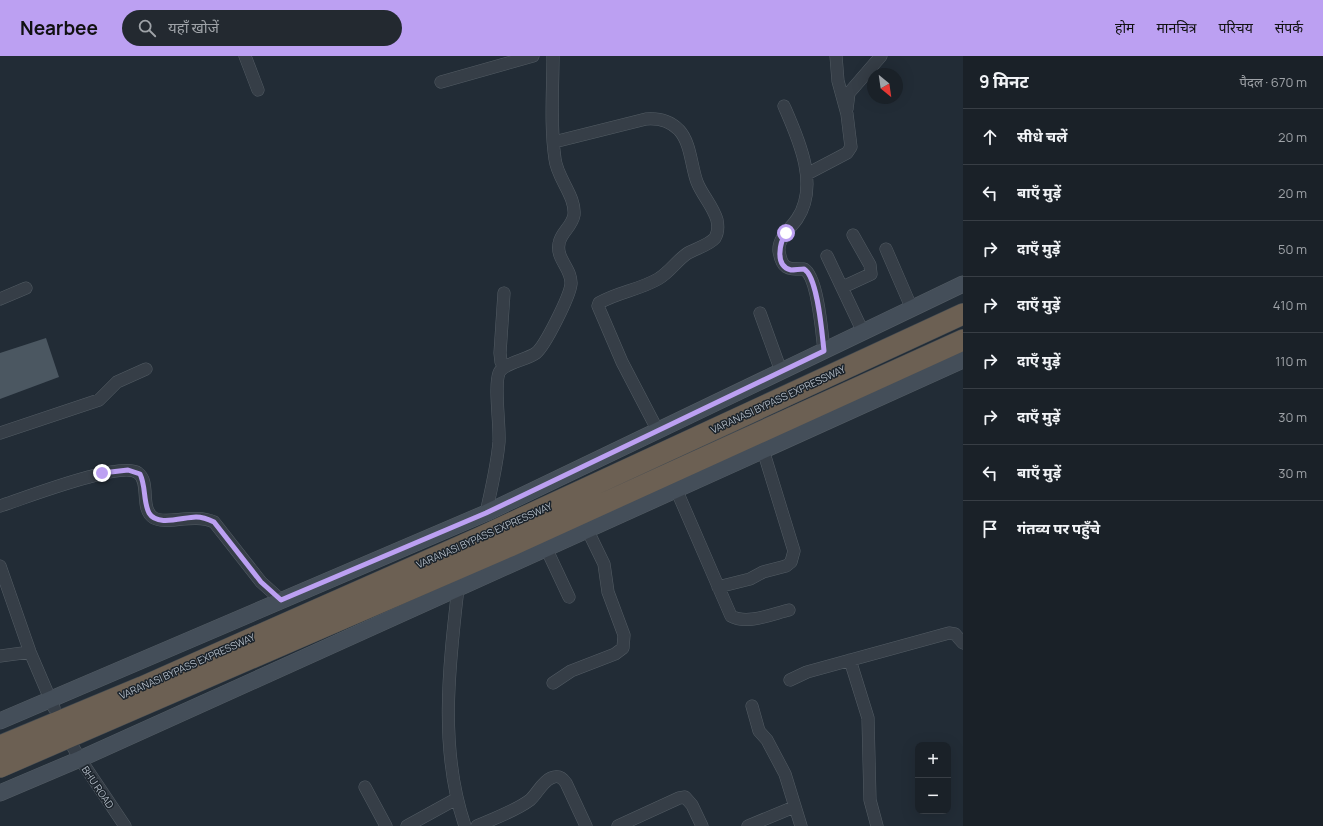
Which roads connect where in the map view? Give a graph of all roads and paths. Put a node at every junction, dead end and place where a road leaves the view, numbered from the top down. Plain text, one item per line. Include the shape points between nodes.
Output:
1 (245, 56) edge
2 (533, 56) edge
3 (553, 56) edge
4 (836, 56) edge
5 (881, 56) edge
6 (498, 60) edge
7 (441, 82) dead end
8 (258, 90) dead end
9 (784, 106) dead end
10 (847, 114) junction
11 (554, 142) junction
12 (807, 174) junction
13 (853, 235) dead end
14 (886, 249) dead end
15 (827, 256) dead end
16 (963, 284) edge
17 (843, 287) junction
18 (26, 288) dead end
19 (504, 293) dead end
20 (0, 299) edge
21 (912, 309) junction
22 (760, 313) dead end
23 (963, 314) edge
24 (863, 332) junction
25 (963, 340) edge
26 (824, 351) junction
27 (963, 360) edge
28 (505, 366) junction
29 (146, 369) dead end
30 (782, 371) junction
31 (658, 431) junction
32 (0, 433) edge
33 (763, 450) junction
34 (676, 489) junction
35 (0, 506) edge
36 (486, 513) junction
37 (587, 529) junction
38 (546, 548) junction
39 (0, 566) edge
40 (3, 580) edge
41 (718, 587) junction
42 (458, 588) junction
43 (569, 597) dead end
44 (281, 600) junction
45 (789, 610) dead end
46 (963, 643) edge
47 (30, 652) junction
48 (0, 656) edge
49 (850, 660) junction
50 (790, 680) dead end
51 (553, 683) dead end
52 (52, 704) junction
53 (752, 706) dead end
54 (0, 721) edge
55 (0, 746) edge
56 (77, 753) junction
57 (0, 767) edge
58 (365, 787) dead end
59 (0, 793) edge
60 (456, 799) junction
61 (794, 807) junction
62 (125, 826) edge
63 (386, 826) edge
64 (407, 826) edge
65 (465, 826) edge
66 (477, 826) edge
67 (586, 826) edge
68 (618, 826) edge
69 (702, 826) edge
70 (748, 826) edge
71 (801, 826) edge
72 (877, 826) edge

1 - 8 street
2 - 6 street
3 - 11 street
4 - 10 street via 838,81
5 - 10 street via 849,93
6 - 7 street
9 - 12 street via 802,150
10 - 12 street via 851,148
11 - 28 street via 558,172 571,199 574,214 572,223 559,244 559,254 571,283 544,344 528,358
11 - 31 street via 646,119 662,120 682,134 696,181 716,218 718,227 711,241 688,253 657,279 622,292 599,303 598,306 622,362
12 - 26 street via 803,206 798,218 781,240 780,251 782,260 788,268 804,269 810,275 815,290
13 - 17 street via 870,265 871,274
14 - 21 street
15 - 17 street
16 - 21 street
17 - 24 street
18 - 20 street
19 - 28 street via 500,353
21 - 24 street
22 - 30 street
23 - 55 highway, VARANASI BYPASS EXPRESSWAY via 481,537 142,687
24 - 26 street
25 - 57 highway, VARANASI BYPASS EXPRESSWAY via 510,546
26 - 30 street
27 - 33 street
28 - 36 street via 498,376 499,440
29 - 32 street via 117,382 99,400
30 - 31 street
31 - 36 street
33 - 34 street
33 - 41 street via 794,551 793,558 786,566
34 - 37 street
34 - 41 street
35 - 44 street via 102,473 135,471 143,479 148,509 153,517 159,520 195,517 214,522 261,582
36 - 44 street
37 - 38 street
37 - 51 street via 604,564 607,586 623,629 625,644 621,651 571,671
38 - 42 street
38 - 43 street
39 - 40 street
40 - 47 street
41 - 45 street via 731,616 738,620
42 - 56 street
42 - 60 street via 451,649 449,732
44 - 52 street
46 - 49 street via 955,634 949,633
47 - 48 street
47 - 52 street
49 - 50 street via 807,672
49 - 72 street via 868,718 870,800
52 - 54 street
53 - 61 street via 759,731 767,740 785,774
56 - 59 street
56 - 62 street, BHU ROAD
58 - 63 street
60 - 64 street
60 - 65 street
61 - 70 street
61 - 71 street
66 - 67 street via 522,805 550,778 557,776 566,783
68 - 69 street via 685,797

